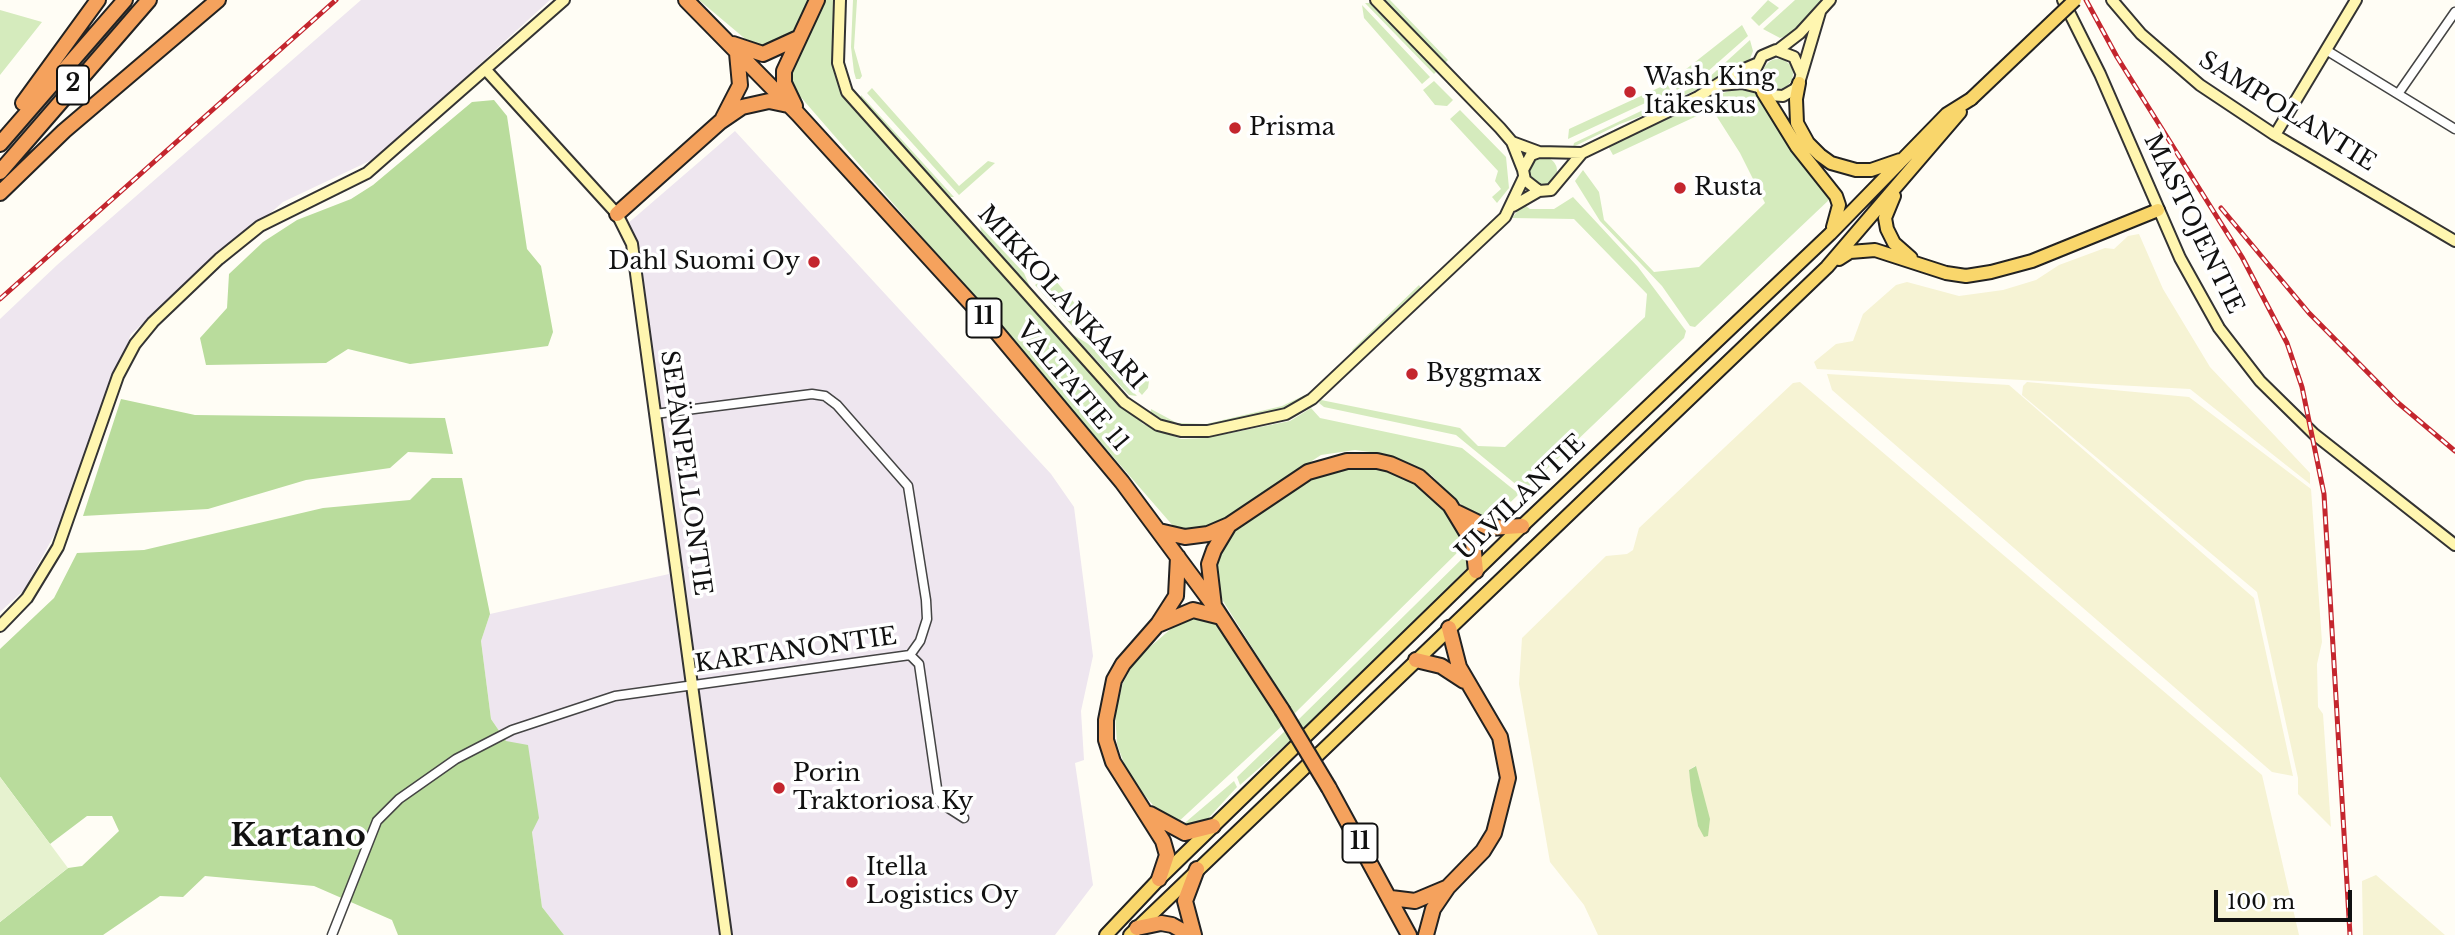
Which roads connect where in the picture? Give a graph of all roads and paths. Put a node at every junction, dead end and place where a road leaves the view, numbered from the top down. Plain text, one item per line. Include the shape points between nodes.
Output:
1 (98, 0) edge
2 (125, 0) edge
3 (149, 0) edge
4 (218, 0) edge
5 (564, 0) edge
6 (686, 0) edge
7 (817, 0) edge
8 (840, 0) edge
9 (1376, 0) edge
10 (1830, 0) edge
11 (2063, 0) edge
12 (2075, 0) edge
13 (2112, 0) edge
14 (2356, 0) edge
15 (1820, 12) junction
16 (2455, 12) edge
17 (798, 38) junction
18 (725, 41) junction
19 (1778, 50) junction
20 (2326, 50) junction
21 (737, 53) junction
22 (1756, 64) junction
23 (486, 69) junction
24 (1800, 78) junction
25 (1720, 85) junction
26 (1760, 89) junction
27 (2399, 94) junction
28 (1971, 99) junction
29 (794, 110) junction
30 (720, 122) junction
31 (2455, 129) edge
32 (0, 133) edge
33 (2275, 135) junction
34 (1512, 142) junction
35 (0, 145) edge
36 (1543, 152) junction
37 (1582, 153) junction
38 (1904, 159) junction
39 (0, 172) edge
40 (1908, 172) junction
41 (1524, 174) junction
42 (1563, 176) junction
43 (1539, 191) junction
44 (0, 193) edge
45 (1513, 206) junction
46 (2158, 210) junction
47 (617, 214) junction
48 (1830, 234) junction
49 (2455, 241) edge
50 (1914, 260) junction
51 (1827, 267) junction
52 (655, 414) junction
53 (1456, 512) junction
54 (1229, 525) junction
55 (1522, 526) junction
56 (1159, 531) junction
57 (2455, 545) edge
58 (1178, 557) junction
59 (1476, 571) junction
60 (1217, 612) junction
61 (1158, 624) junction
62 (0, 626) edge
63 (1449, 628) junction
64 (911, 655) junction
65 (1416, 660) junction
66 (692, 684) junction
67 (1468, 684) junction
68 (1146, 812) junction
69 (964, 818) dead end
70 (1213, 826) junction
71 (1196, 869) junction
72 (1158, 879) junction
73 (1448, 887) junction
74 (1391, 898) junction
75 (1133, 932) edge
76 (332, 935) edge
77 (726, 935) edge
78 (1106, 935) edge
79 (1192, 935) edge
80 (1409, 935) edge
81 (1426, 935) edge

1 - 32 highway
2 - 35 highway, 2
3 - 39 highway, 2
4 - 44 highway via 64,131
5 - 23 street
6 - 18 highway, 11
7 - 17 highway
8 - 45 street, MIKKOLANKAARI via 838,63 847,92 1124,402 1158,425 1208,431 1286,414 1312,398
9 - 34 street
10 - 15 street
11 - 46 street, MASTOJENTIE
12 - 28 main road, ULVILANTIE, bridge
13 - 33 street, SAMPOLANTIE via 2169,60
14 - 20 street
15 - 19 street
15 - 24 street
16 - 27 street
17 - 18 highway via 763,54
17 - 29 highway via 784,71
18 - 21 highway, 11
19 - 22 street via 1762,56
19 - 24 street via 1794,57
20 - 27 street
20 - 33 street
21 - 29 highway, VALTATIE 11 / 11
21 - 30 highway via 740,85
22 - 25 street
22 - 26 street
23 - 47 street, SEPÄNPELLONTIE
23 - 62 street via 367,173 260,226 153,322 118,376 58,547 27,598
24 - 26 street via 1783,96
24 - 38 main road via 1797,123 1808,143 1831,163 1871,170
25 - 26 street via 1742,83
25 - 37 street
26 - 48 main road via 1836,196 1838,218
27 - 31 street
28 - 38 main road, ULVILANTIE via 1947,114
28 - 40 main road, ULVILANTIE
29 - 30 highway via 756,101
29 - 56 highway, VALTATIE 11 / 11 via 995,330
30 - 47 highway
33 - 49 street, SAMPOLANTIE
34 - 36 street
34 - 41 street
36 - 37 street
36 - 41 street via 1531,155
36 - 42 street via 1560,161
37 - 42 street
38 - 48 main road, ULVILANTIE
40 - 50 main road via 1885,218 1894,243
40 - 51 main road, ULVILANTIE
41 - 43 street
41 - 45 street, MIKKOLANKAARI
42 - 43 street via 1551,190
43 - 45 street, MIKKOLANKAARI
46 - 50 main road via 2032,261 1991,272 1966,276
46 - 57 street, MASTOJENTIE via 2203,302 2260,381 2339,455
47 - 52 street, SEPÄNPELLONTIE via 636,262
48 - 55 main road, ULVILANTIE
50 - 51 main road via 1863,249 1850,251
51 - 63 main road, ULVILANTIE
52 - 64 street, KARTANONTIE via 812,394 837,405 908,486 927,620
52 - 66 street, SEPÄNPELLONTIE
53 - 54 highway via 1430,485 1404,469 1377,461 1347,461 1308,472
53 - 55 highway via 1489,528
53 - 59 highway via 1473,543
54 - 56 highway via 1196,537
54 - 60 highway via 1209,564
55 - 59 main road, ULVILANTIE
56 - 58 highway, VALTATIE 11 / 11
58 - 60 highway, VALTATIE 11 / 11
58 - 61 highway via 1176,596
59 - 70 main road, ULVILANTIE
60 - 61 highway via 1193,610
60 - 74 highway, VALTATIE 11 / 11, bridge via 1282,710
61 - 68 highway via 1133,650 1114,680 1106,720 1113,762
63 - 65 main road, ULVILANTIE
63 - 67 highway via 1454,654
64 - 66 street, KARTANONTIE
64 - 69 street via 919,664 939,802
65 - 67 highway via 1441,666
65 - 71 main road, ULVILANTIE
66 - 76 street, KARTANONTIE via 603,698 512,730 456,759 399,799 377,821
66 - 77 street, SEPÄNPELLONTIE
67 - 73 highway via 1500,737 1507,778 1494,833
68 - 70 highway via 1185,833
68 - 72 highway via 1167,855
70 - 72 main road, ULVILANTIE
71 - 75 main road, ULVILANTIE
71 - 79 highway via 1185,901
72 - 78 main road, ULVILANTIE
73 - 74 highway via 1415,901
73 - 81 highway via 1428,918
74 - 80 highway, VALTATIE 11 / 11
75 - 79 highway via 1152,923 1172,925

